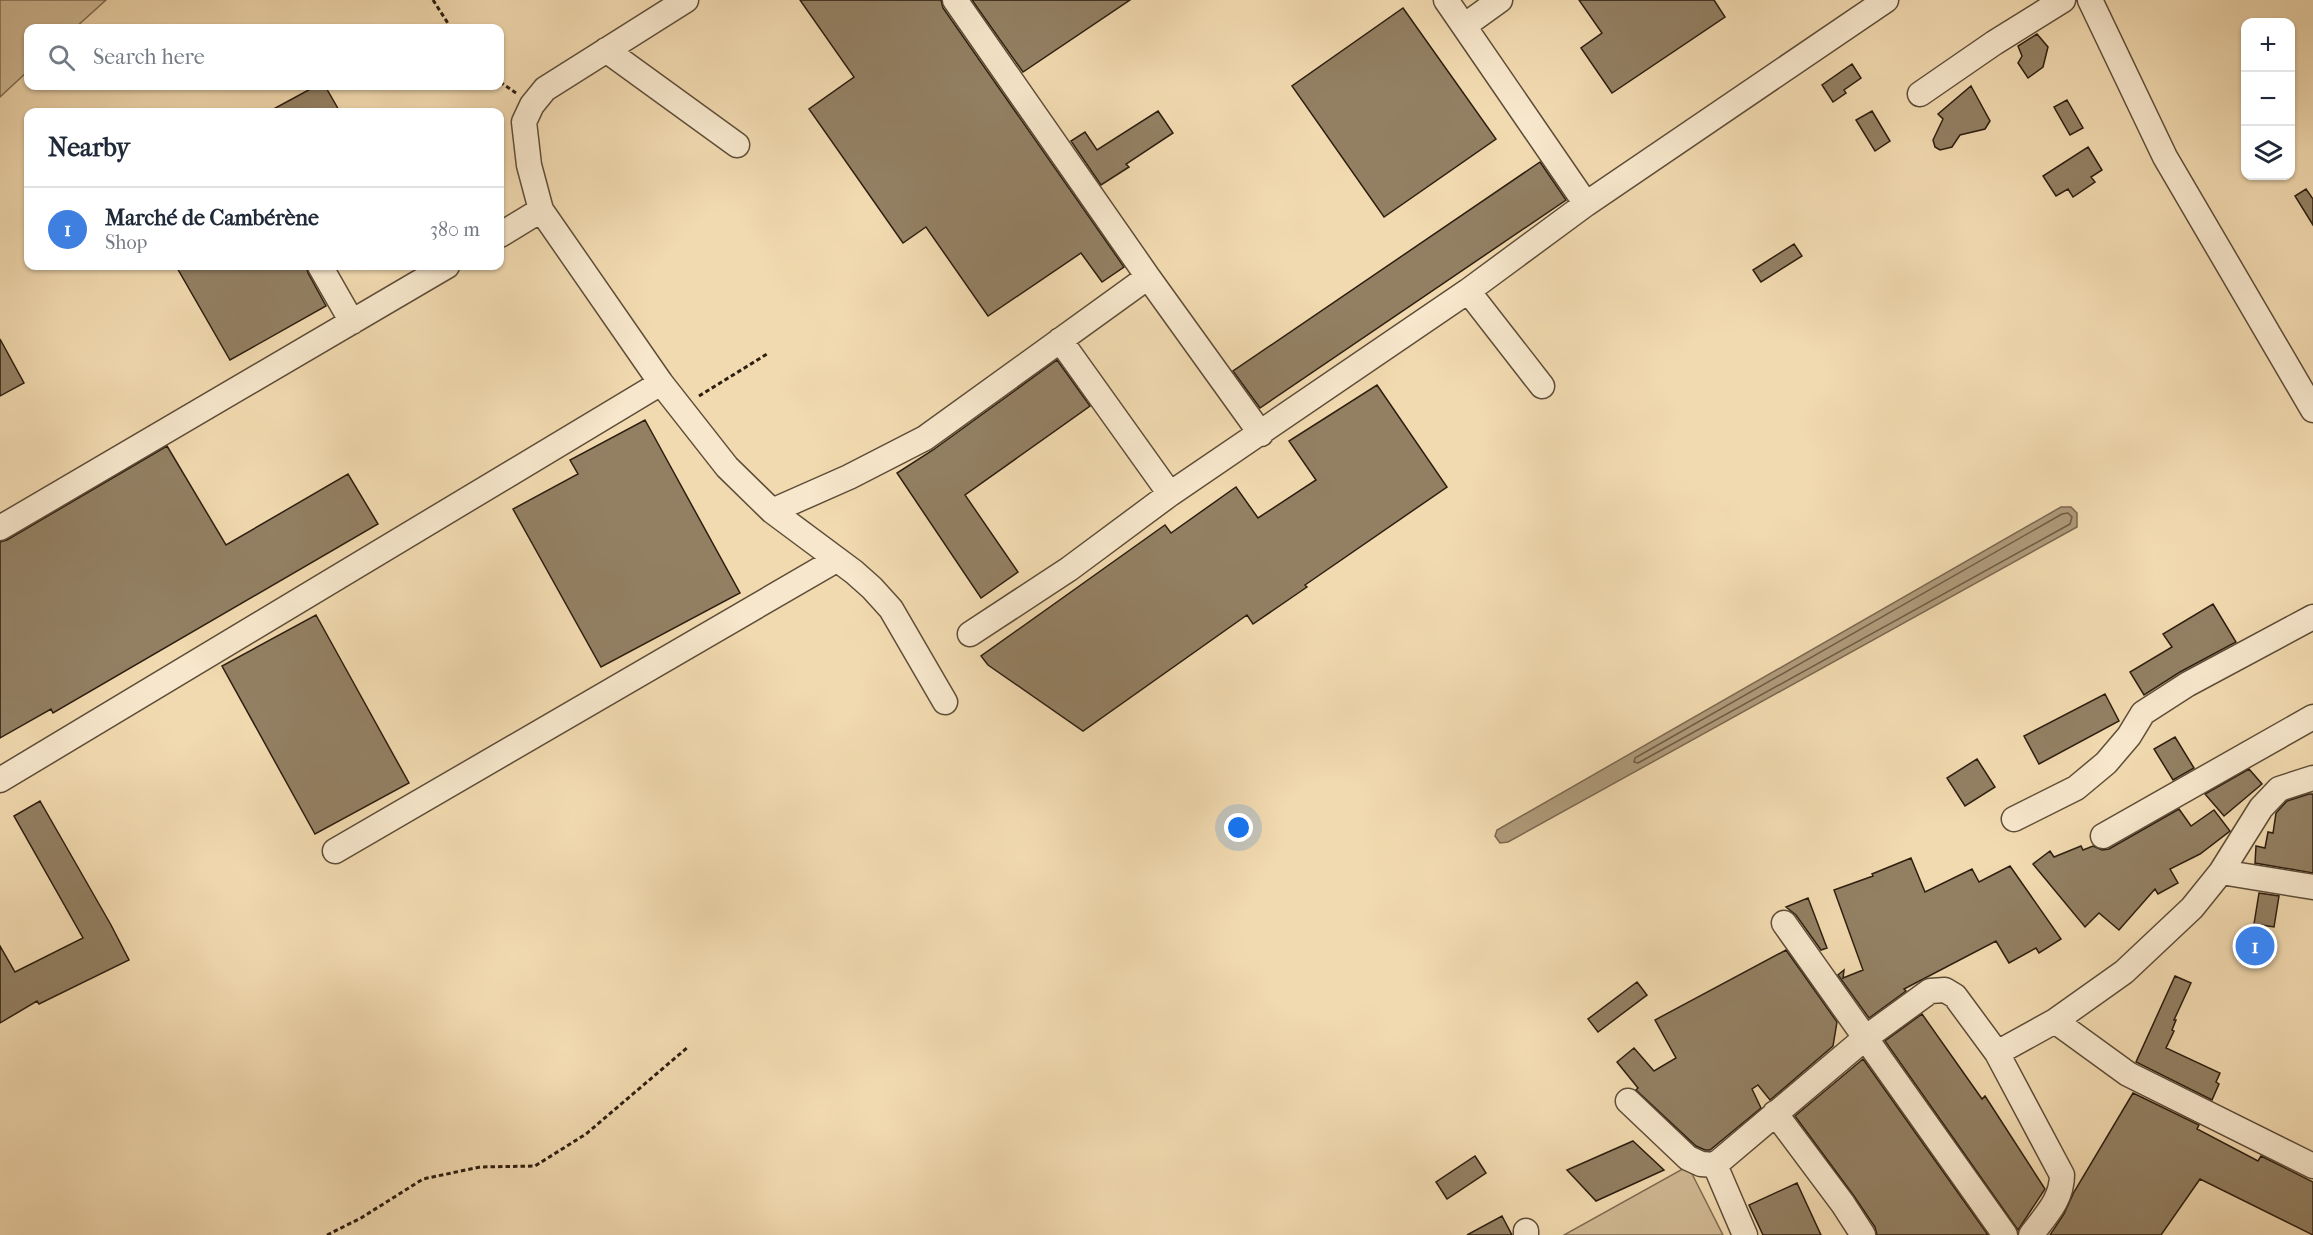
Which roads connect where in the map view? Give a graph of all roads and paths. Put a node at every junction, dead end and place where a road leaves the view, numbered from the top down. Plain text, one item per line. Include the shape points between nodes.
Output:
1 (433, 0) edge
2 (686, 0) edge
3 (955, 0) edge
4 (1446, 0) edge
5 (1500, 0) edge
6 (1886, 0) edge
7 (2063, 0) edge
8 (2090, 0) edge
9 (448, 24) edge
10 (1464, 26) junction
11 (606, 50) junction
12 (1920, 94) dead end
13 (737, 145) dead end
14 (1586, 204) junction
15 (542, 210) junction
16 (504, 233) edge
17 (322, 270) edge
18 (440, 270) edge
19 (1148, 277) junction
20 (1468, 291) junction
21 (352, 321) junction
22 (1060, 340) junction
23 (767, 354) dead end
24 (661, 383) junction
25 (1542, 386) dead end
26 (679, 408) junction
27 (2313, 410) edge
28 (1261, 434) junction
29 (1170, 494) junction
30 (772, 511) junction
31 (0, 528) edge
32 (836, 560) junction
33 (2313, 617) edge
34 (970, 634) dead end
35 (945, 702) dead end
36 (2313, 717) edge
37 (2313, 778) edge
38 (0, 780) edge
39 (2014, 819) dead end
40 (2103, 836) dead end
41 (335, 851) dead end
42 (2221, 872) junction
43 (2313, 887) edge
44 (1784, 923) dead end
45 (2055, 1021) junction
46 (1864, 1039) junction
47 (688, 1047) dead end
48 (1997, 1053) junction
49 (1628, 1101) dead end
50 (1775, 1113) junction
51 (1715, 1165) junction
52 (2313, 1166) edge
53 (327, 1235) edge
54 (1745, 1235) edge
55 (1863, 1235) edge
56 (2005, 1235) edge
57 (2031, 1235) edge

1 - 9 path
2 - 11 street
3 - 19 street
4 - 10 street
5 - 10 street
6 - 14 street
7 - 12 street
8 - 27 street via 2165,157
10 - 14 street
11 - 13 street
11 - 15 street via 545,89 524,123 529,165
14 - 20 street
15 - 16 street
15 - 24 street
17 - 21 street
18 - 21 street
19 - 22 street
19 - 28 street
20 - 25 street
20 - 28 street
21 - 31 street
22 - 29 street
22 - 30 street via 925,438
23 - 26 path
24 - 26 street
24 - 38 street
26 - 30 street via 727,467
28 - 29 street
29 - 34 street via 1105,544
30 - 32 street
32 - 35 street via 872,588 891,609
32 - 41 street
33 - 39 street via 2188,684 2144,713 2106,762 2076,788
36 - 40 street
37 - 42 street via 2279,789 2261,808
42 - 43 street
42 - 45 street via 2192,908 2124,972
44 - 46 street
45 - 48 street
45 - 52 street via 2128,1074
46 - 48 street via 1930,991 1945,990 1955,996
46 - 50 street
46 - 56 street
47 - 53 path via 586,1134 535,1167 480,1167 423,1179
48 - 57 street via 2062,1175 2057,1200
49 - 51 street via 1688,1158
50 - 51 street
50 - 55 street
51 - 54 street

